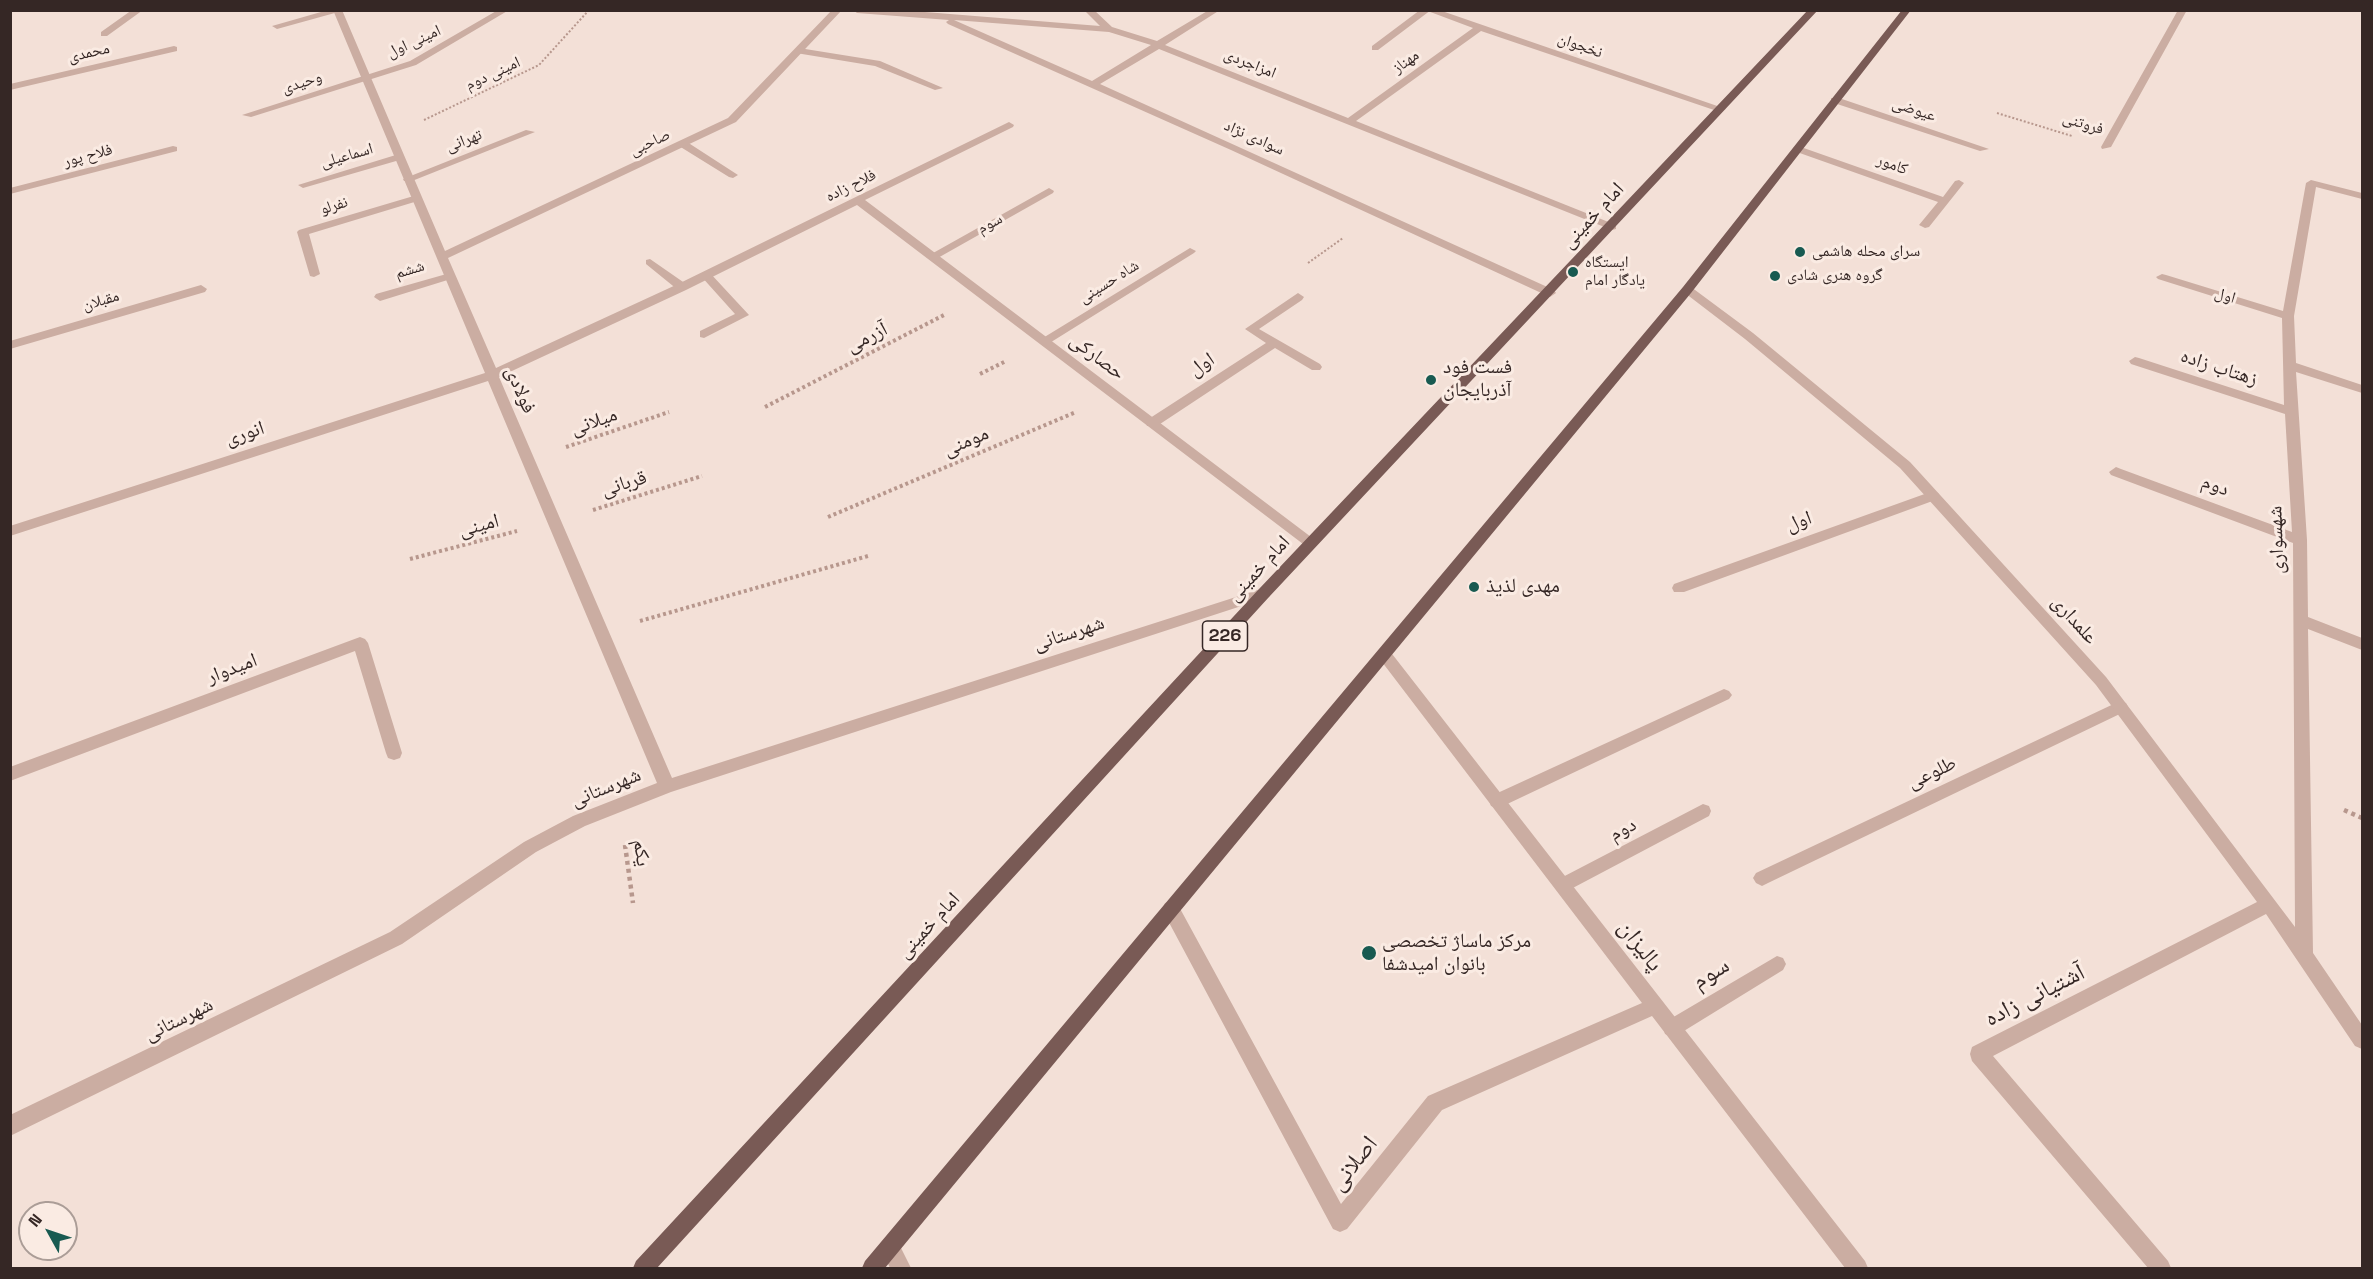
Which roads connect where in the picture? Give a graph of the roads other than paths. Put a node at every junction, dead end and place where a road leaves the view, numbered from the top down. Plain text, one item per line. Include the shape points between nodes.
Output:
1 (139, 10) edge
2 (337, 10) edge
3 (505, 10) edge
4 (838, 10) edge
5 (857, 10) edge
6 (1088, 10) edge
7 (1216, 10) edge
8 (1428, 10) edge
9 (1814, 10) edge
10 (1906, 10) edge
11 (2183, 10) edge
12 (942, 18) junction
13 (277, 26) dead end
14 (1479, 28) junction
15 (1109, 29) junction
16 (104, 33) dead end
17 (1161, 45) junction
18 (1375, 48) dead end
19 (174, 49) dead end
20 (799, 51) junction
21 (366, 79) junction
22 (1092, 85) junction
23 (10, 87) edge
24 (938, 88) dead end
25 (1835, 100) junction
26 (1721, 109) junction
27 (247, 115) dead end
28 (1351, 120) junction
29 (1010, 125) dead end
30 (530, 132) dead end
31 (683, 144) junction
32 (2106, 147) road end
33 (173, 149) dead end
34 (1798, 149) junction
35 (1984, 149) dead end
36 (399, 157) junction
37 (733, 175) dead end
38 (408, 179) junction
39 (1959, 183) dead end
40 (303, 185) dead end
41 (10, 191) edge
42 (1048, 191) dead end
43 (2362, 196) edge
44 (417, 198) junction
45 (858, 201) junction
46 (1945, 201) junction
47 (1925, 225) dead end
48 (1612, 227) junction
49 (1190, 251) dead end
50 (442, 257) junction
51 (932, 257) junction
52 (650, 262) dead end
53 (314, 274) dead end
54 (706, 275) junction
55 (450, 276) junction
56 (2162, 277) dead end
57 (682, 287) junction
58 (201, 289) dead end
59 (1687, 290) junction
60 (1550, 293) junction
61 (380, 297) dead end
62 (1298, 297) dead end
63 (2288, 316) junction
64 (704, 334) dead end
65 (1044, 341) junction
66 (1274, 343) junction
67 (10, 345) edge
68 (2135, 361) dead end
69 (2289, 365) junction
70 (1316, 367) dead end
71 (492, 375) junction
72 (2362, 389) edge
73 (2291, 412) junction
74 (1152, 423) junction
75 (2116, 472) dead end
76 (1933, 496) junction
77 (10, 531) edge
78 (2300, 540) junction
79 (1312, 543) junction
80 (1679, 588) dead end
81 (1264, 593) junction
82 (2299, 619) junction
83 (2362, 645) edge
84 (1384, 654) junction
85 (1724, 695) dead end
86 (2120, 707) junction
87 (394, 753) dead end
88 (10, 774) edge
89 (668, 786) junction
90 (1497, 801) junction
91 (1703, 812) dead end
92 (1762, 878) dead end
93 (1563, 885) junction
94 (2269, 904) junction
95 (1171, 909) junction
96 (2304, 952) junction
97 (1777, 964) dead end
98 (1655, 1006) junction
99 (1672, 1028) junction
100 (2362, 1040) edge
101 (10, 1126) edge
102 (890, 1247) junction
103 (643, 1269) edge
104 (872, 1269) edge
105 (901, 1269) edge
106 (1858, 1269) edge
107 (2161, 1269) edge

1 - 16 street
2 - 13 street
2 - 21 street, فولادی
3 - 21 street, امینی اول via 413,63
4 - 20 street, صاحبی
5 - 12 street, امزاجردی
6 - 15 street
7 - 17 street
8 - 14 street, نخجوان
8 - 18 street
9 - 26 main road, امام خمینی / 226
10 - 25 main road
11 - 32 street, فروتنی
12 - 15 street, امزاجردی
12 - 22 street, سوادی نژاد
14 - 26 street, نخجوان
14 - 28 street, مهناز
15 - 17 street, امزاجردی
17 - 22 street
17 - 28 street, امزاجردی
19 - 23 street, محمدی
20 - 24 street via 877,63
20 - 31 street, صاحبی via 732,120
21 - 27 street, وحیدی
21 - 36 street, فولادی
22 - 60 street, سوادی نژاد
25 - 34 main road
25 - 35 street, عیوضی
26 - 48 main road, امام خمینی / 226
28 - 48 street, امزاجردی
29 - 45 street, فلاح زاده
30 - 38 street, تهرانی
31 - 37 street
31 - 50 street, صاحبی
33 - 41 street, فلاح پور
34 - 46 street, کامور
34 - 59 main road
36 - 38 street, فولادی
36 - 40 street, اسماعیلی
38 - 44 street, فولادی
39 - 46 street
42 - 51 street, سوم
43 - 63 street, شهسواری via 2311,183
44 - 50 street, فولادی
44 - 53 street, نفرلو via 303,232
45 - 51 street, حصارکی
45 - 54 street, فلاح زاده
46 - 47 street
48 - 60 main road, امام خمینی / 226
49 - 65 street, شاه حسینی
50 - 55 street, فولادی
51 - 65 street, حصارکی
52 - 57 street
54 - 57 street, فلاح زاده
54 - 64 street via 743,315
55 - 61 street, ششم
55 - 71 street, فولادی
56 - 63 street, اول
57 - 71 street, فلاح زاده
58 - 67 street, مقبلان
59 - 76 street, علمداری via 1905,465
59 - 84 main road
60 - 79 main road, امام خمینی / 226
62 - 66 street via 1251,329
63 - 69 street, شهسواری
65 - 74 street, حصارکی
66 - 70 street
66 - 74 street, اول
68 - 73 street, زهتاب زاده
69 - 72 street
69 - 73 street, شهسواری
71 - 77 street, انوری
71 - 89 street, فولادی
73 - 78 street, شهسواری
74 - 79 street, حصارکی
75 - 78 street, دوم
76 - 80 street, اول
76 - 86 street, علمداری via 2101,681
78 - 82 street, شهسواری
79 - 81 main road, امام خمینی / 226
81 - 89 street, شهرستانی
81 - 103 main road, امام خمینی / 226
82 - 83 street
82 - 96 street, شهسواری
84 - 90 street, پالیزان
84 - 95 main road
85 - 90 street
86 - 92 street, طلوعی
86 - 94 street, علمداری
87 - 88 street, امیدوار via 360,643
89 - 101 street, شهرستانی via 579,821 530,847 396,938
90 - 93 street, پالیزان
91 - 93 street, دوم
93 - 98 street, پالیزان
94 - 96 street, علمداری
94 - 107 street, آشتیانی زاده via 1979,1054
95 - 98 street, اصلانی via 1340,1222 1435,1103
95 - 102 main road
96 - 100 street, علمداری
97 - 99 street, سوم
98 - 99 street, پالیزان
99 - 106 street, پالیزان
102 - 104 main road
102 - 105 street

